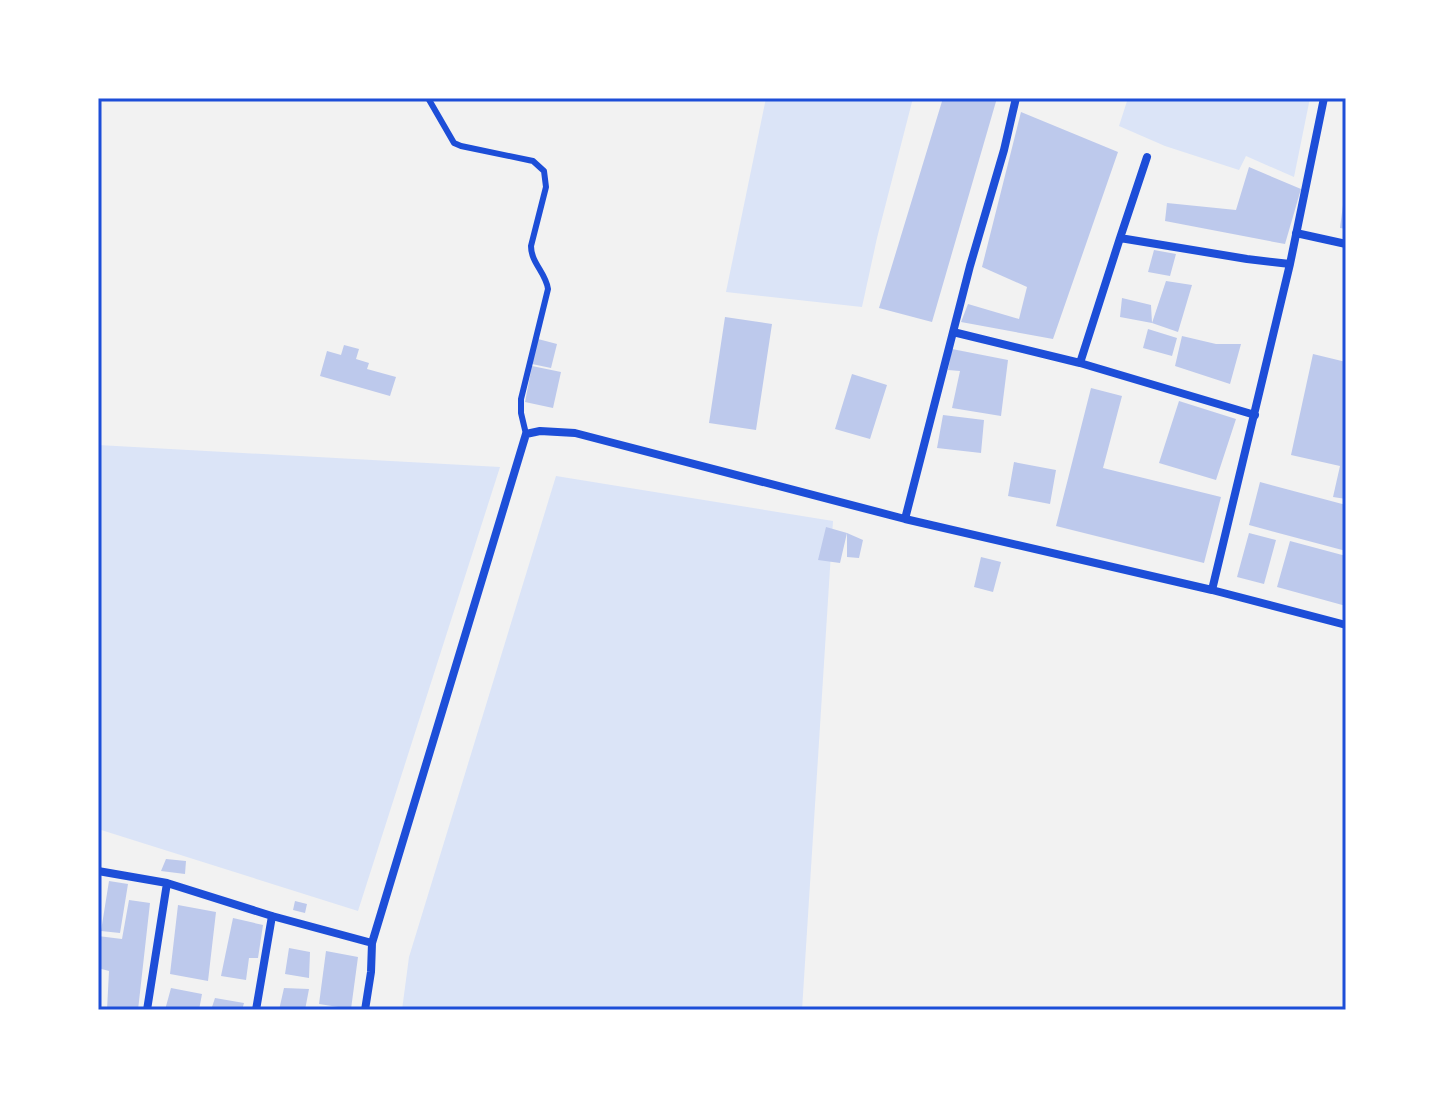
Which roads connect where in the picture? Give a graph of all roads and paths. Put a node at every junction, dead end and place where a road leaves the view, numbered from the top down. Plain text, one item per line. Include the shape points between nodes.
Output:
1 (428, 98) edge
2 (1016, 98) edge
3 (1324, 98) edge
4 (1147, 157) dead end
5 (1296, 233) junction
6 (1120, 238) junction
7 (1346, 244) edge
8 (1290, 264) junction
9 (953, 332) junction
10 (1080, 363) junction
11 (1255, 415) junction
12 (526, 434) junction
13 (905, 519) junction
14 (1212, 590) junction
15 (1346, 626) edge
16 (98, 871) edge
17 (167, 883) junction
18 (272, 916) junction
19 (372, 943) junction
20 (147, 1010) edge
21 (256, 1010) edge
22 (365, 1010) edge

1 - 12 lane via 454,143 533,161 544,171 546,187 531,253 548,289 521,399
2 - 9 street
3 - 5 street
4 - 6 street
5 - 7 street
5 - 8 street
6 - 8 street
6 - 10 street
8 - 11 street
9 - 10 street
9 - 13 street
10 - 11 street
11 - 14 street
12 - 13 street via 575,433
12 - 19 street
13 - 14 street
14 - 15 street
16 - 17 street
17 - 18 street
17 - 20 street
18 - 19 street
18 - 21 street
19 - 22 street

